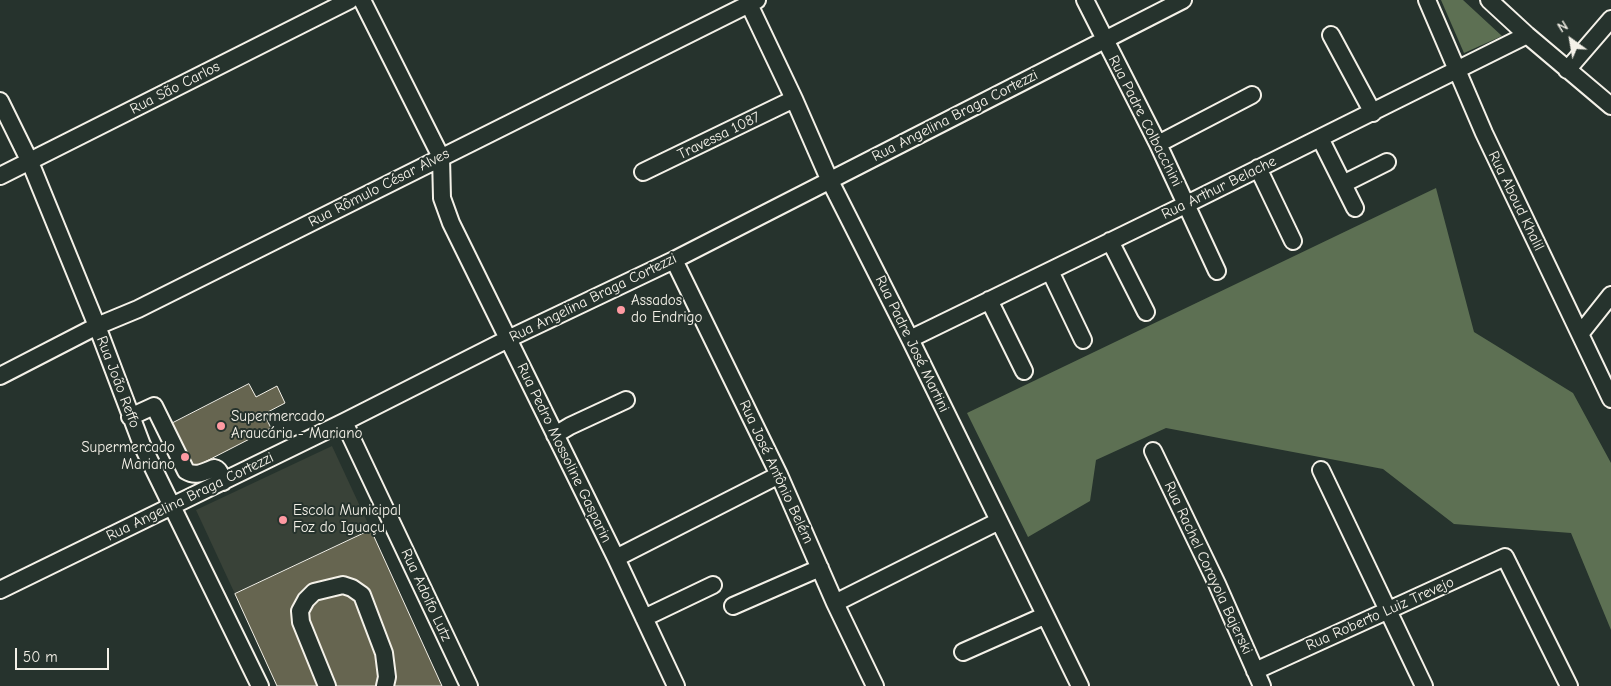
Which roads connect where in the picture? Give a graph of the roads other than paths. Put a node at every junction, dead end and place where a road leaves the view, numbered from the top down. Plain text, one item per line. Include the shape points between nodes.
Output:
1 (350, 0) edge
2 (362, 0) edge
3 (1085, 0) edge
4 (1183, 0) edge
5 (1427, 0) edge
6 (1489, 0) edge
7 (751, 1) edge
8 (1611, 19) edge
9 (1331, 35) dead end
10 (1528, 35) junction
11 (1104, 40) junction
12 (1567, 70) junction
13 (1456, 71) junction
14 (1252, 95) dead end
15 (794, 99) junction
16 (0, 101) edge
17 (1611, 106) edge
18 (1372, 113) junction
19 (1320, 138) junction
20 (1158, 144) junction
21 (440, 157) junction
22 (30, 162) junction
23 (1387, 162) dead end
24 (1258, 168) junction
25 (643, 172) dead end
26 (0, 176) edge
27 (829, 179) junction
28 (1343, 184) junction
29 (1187, 204) junction
30 (1355, 208) dead end
31 (1110, 241) junction
32 (1293, 241) dead end
33 (674, 260) junction
34 (1217, 270) dead end
35 (1050, 271) junction
36 (1611, 295) edge
37 (989, 300) junction
38 (1146, 312) dead end
39 (97, 326) junction
40 (1580, 334) junction
41 (910, 338) junction
42 (508, 339) junction
43 (1083, 340) dead end
44 (1024, 371) dead end
45 (0, 376) edge
46 (1611, 399) edge
47 (626, 400) dead end
48 (130, 417) junction
49 (344, 422) junction
50 (555, 435) junction
51 (1153, 451) dead end
52 (1321, 470) dead end
53 (779, 475) junction
54 (223, 482) junction
55 (172, 506) junction
56 (999, 521) junction
57 (616, 558) junction
58 (820, 568) junction
59 (714, 585) dead end
60 (0, 590) edge
61 (836, 603) junction
62 (733, 606) dead end
63 (1388, 611) junction
64 (1044, 616) junction
65 (644, 618) junction
66 (963, 652) dead end
67 (1255, 671) junction
68 (260, 686) edge
69 (327, 686) edge
70 (385, 686) edge
71 (469, 686) edge
72 (676, 686) edge
73 (875, 686) edge
74 (1080, 686) edge
75 (1262, 686) edge
76 (1424, 686) edge
77 (1569, 686) edge

1 - 22 street, Rua São Carlos
2 - 21 street, Rua Pedro Mossoline Gasparin
3 - 11 street, Rua Padre Colbacchini
4 - 11 street, Rua Angelina Braga Cortezzi
5 - 13 street, Rua Aboud Khalil
6 - 10 street
7 - 15 street, Rua Padre José Martini
7 - 21 street, Rua Rômulo César Alves
8 - 12 street
9 - 18 street
10 - 12 street
10 - 13 street, Rua Arthur Belache
11 - 20 street, Rua Padre Colbacchini
11 - 27 street, Rua Angelina Braga Cortezzi
12 - 17 street
13 - 18 street, Rua Arthur Belache
13 - 40 street, Rua Aboud Khalil
14 - 20 street
15 - 25 street, Travessa 1087
15 - 27 street, Rua Padre José Martini
16 - 22 street, Rua João Reffo
18 - 19 street, Rua Arthur Belache
19 - 24 street, Rua Arthur Belache
19 - 28 street
20 - 29 street, Rua Padre Colbacchini
21 - 39 street, Rua Rômulo César Alves via 138,309
21 - 42 street, Rua Pedro Mossoline Gasparin via 442,198 451,223
22 - 26 street, Rua São Carlos
22 - 39 street, Rua João Reffo
23 - 28 street
24 - 29 street, Rua Arthur Belache
24 - 32 street
27 - 33 street, Rua Angelina Braga Cortezzi
27 - 41 street, Rua Padre José Martini
28 - 30 street
29 - 31 street, Rua Arthur Belache
29 - 34 street, Rua Padre Colbacchini
31 - 35 street, Rua Arthur Belache
31 - 38 street
33 - 42 street, Rua Angelina Braga Cortezzi
33 - 53 street, Rua José Antônio Belém
35 - 37 street, Rua Arthur Belache
35 - 43 street
36 - 40 street
37 - 41 street, Rua Arthur Belache
37 - 44 street
39 - 45 street, Rua Rômulo César Alves
39 - 48 street, Rua João Reffo
40 - 46 street, Rua Aboud Khalil
41 - 56 street, Rua Padre José Martini
42 - 49 street, Rua Angelina Braga Cortezzi
42 - 50 street, Rua Pedro Mossoline Gasparin
47 - 50 street
48 - 54 street via 154,406 186,471 197,475 217,468
48 - 55 street, Rua João Reffo
49 - 54 street, Rua Angelina Braga Cortezzi
49 - 71 street, Rua Adolfo Lutz
50 - 57 street, Rua Pedro Mossoline Gasparin
51 - 67 street, Rua Rachel Corayola Bajerski
52 - 63 street
53 - 57 street
53 - 58 street, Rua José Antônio Belém
54 - 55 street, Rua Angelina Braga Cortezzi
55 - 60 street, Rua Angelina Braga Cortezzi
55 - 68 street, Rua João Reffo
56 - 61 street
56 - 64 street, Rua Padre José Martini
57 - 65 street, Rua Pedro Mossoline Gasparin
58 - 61 street, Rua José Antônio Belém
58 - 62 street
59 - 65 street
61 - 73 street, Rua José Antônio Belém
63 - 67 street, Rua Roberto Luiz Trevejo
63 - 76 street
63 - 77 street, Rua Roberto Luiz Trevejo via 1505,557
64 - 66 street
64 - 74 street, Rua Padre José Martini
65 - 72 street, Rua Pedro Mossoline Gasparin
67 - 75 street, Rua Rachel Corayola Bajerski
69 - 70 street via 301,622 300,611 314,592 343,585 362,595 384,653

